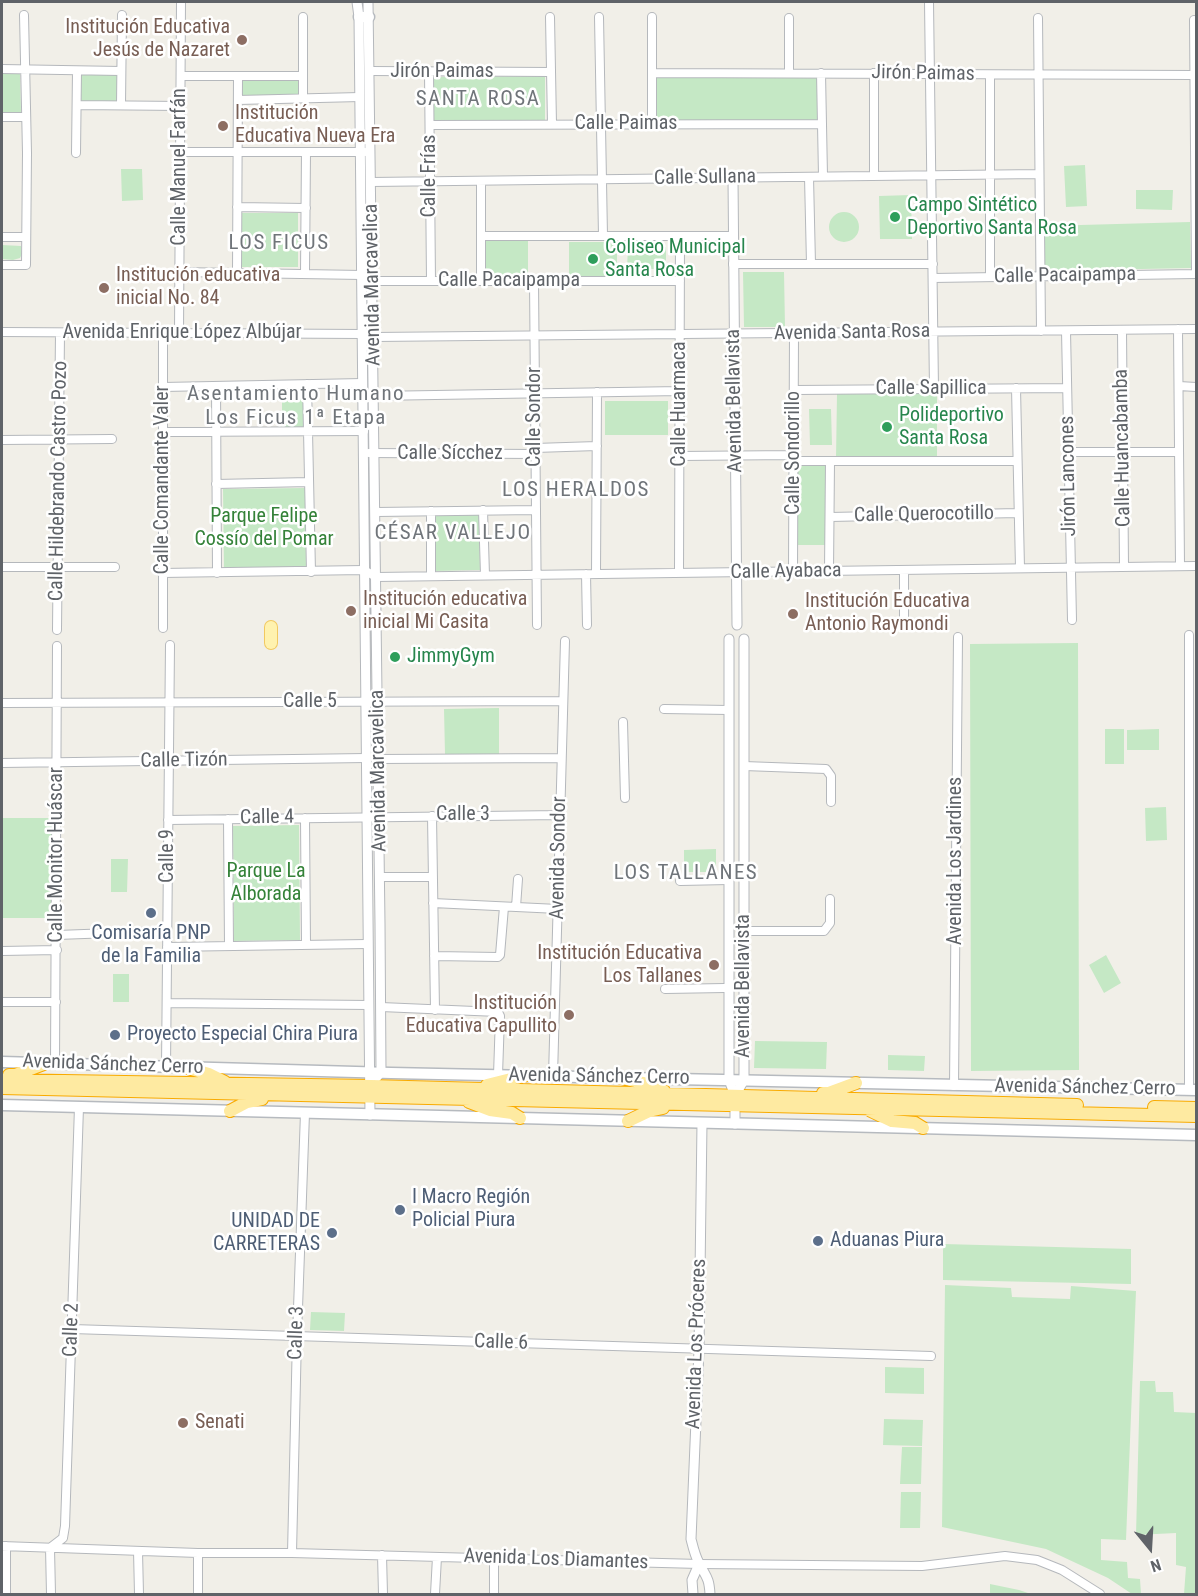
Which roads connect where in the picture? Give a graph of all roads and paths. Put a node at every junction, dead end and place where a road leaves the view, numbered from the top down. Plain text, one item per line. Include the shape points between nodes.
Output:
1 (182, 2) edge
2 (357, 2) edge
3 (368, 2) edge
4 (929, 2) edge
5 (24, 15) dead end
6 (122, 15) dead end
7 (303, 17) dead end
8 (364, 17) junction
9 (550, 17) dead end
10 (599, 17) dead end
11 (652, 17) dead end
12 (789, 18) dead end
13 (1038, 18) dead end
14 (1194, 20) dead end
15 (2, 69) edge
16 (25, 70) junction
17 (77, 71) junction
18 (121, 71) junction
19 (370, 71) junction
20 (429, 72) junction
21 (551, 72) junction
22 (652, 73) junction
23 (789, 73) junction
24 (821, 73) junction
25 (874, 73) junction
26 (931, 73) junction
27 (990, 75) junction
28 (1038, 75) junction
29 (1194, 75) junction
30 (181, 76) junction
31 (303, 76) junction
32 (238, 77) junction
33 (360, 97) junction
34 (303, 98) junction
35 (238, 100) junction
36 (77, 105) junction
37 (121, 105) junction
38 (181, 106) junction
39 (2, 117) edge
40 (26, 117) junction
41 (430, 124) junction
42 (552, 124) junction
43 (601, 124) junction
44 (652, 124) junction
45 (822, 124) junction
46 (1196, 147) edge
47 (180, 152) junction
48 (306, 152) junction
49 (360, 152) junction
50 (371, 152) junction
51 (76, 153) dead end
52 (238, 153) junction
53 (990, 174) junction
54 (1039, 174) junction
55 (932, 175) junction
56 (823, 176) junction
57 (874, 176) junction
58 (809, 177) junction
59 (733, 178) junction
60 (602, 179) junction
61 (430, 181) junction
62 (481, 181) junction
63 (371, 182) junction
64 (237, 207) junction
65 (306, 207) junction
66 (482, 236) junction
67 (603, 236) junction
68 (680, 236) junction
69 (733, 236) junction
70 (2, 237) edge
71 (26, 237) junction
72 (733, 264) junction
73 (812, 264) junction
74 (933, 264) junction
75 (2, 265) edge
76 (179, 272) junction
77 (237, 272) junction
78 (305, 273) junction
79 (362, 274) junction
80 (1196, 274) edge
81 (990, 277) junction
82 (1039, 277) junction
83 (933, 278) junction
84 (373, 281) junction
85 (431, 281) junction
86 (482, 281) junction
87 (534, 281) junction
88 (680, 281) junction
89 (1178, 329) junction
90 (1197, 329) edge
91 (1122, 330) junction
92 (1041, 331) junction
93 (1066, 331) junction
94 (2, 332) edge
95 (933, 332) junction
96 (60, 333) junction
97 (163, 333) junction
98 (179, 333) junction
99 (363, 334) junction
100 (734, 334) junction
101 (794, 334) junction
102 (681, 335) junction
103 (535, 336) junction
104 (374, 337) junction
105 (363, 383) junction
106 (307, 384) junction
107 (216, 386) junction
108 (1179, 386) junction
109 (163, 387) junction
110 (1197, 387) edge
111 (1016, 388) junction
112 (1067, 388) junction
113 (934, 389) junction
114 (795, 390) junction
115 (680, 391) junction
116 (597, 392) junction
117 (535, 393) junction
118 (374, 396) junction
119 (364, 431) junction
120 (163, 432) junction
121 (215, 432) junction
122 (308, 433) junction
123 (112, 439) dead end
124 (2, 440) edge
125 (59, 440) junction
126 (597, 446) junction
127 (536, 451) junction
128 (1069, 452) junction
129 (1124, 452) junction
130 (1179, 452) junction
131 (364, 453) junction
132 (375, 453) junction
133 (680, 456) junction
134 (735, 456) junction
135 (794, 458) junction
136 (1017, 461) junction
137 (830, 462) junction
138 (309, 482) junction
139 (216, 484) junction
140 (483, 510) junction
141 (536, 510) junction
142 (431, 511) junction
143 (376, 512) junction
144 (1018, 513) junction
145 (830, 517) junction
146 (1180, 566) junction
147 (1197, 566) edge
148 (2, 567) edge
149 (115, 567) dead end
150 (1071, 567) junction
151 (1124, 567) junction
152 (58, 568) junction
153 (1020, 568) junction
154 (364, 570) junction
155 (904, 570) junction
156 (829, 571) junction
157 (311, 572) junction
158 (736, 572) junction
159 (793, 572) junction
160 (162, 573) junction
161 (217, 573) junction
162 (679, 573) junction
163 (586, 574) junction
164 (596, 574) junction
165 (485, 575) junction
166 (537, 575) junction
167 (431, 576) junction
168 (376, 577) junction
169 (1072, 620) dead end
170 (904, 623) dead end
171 (537, 625) dead end
172 (587, 625) dead end
173 (737, 625) dead end
174 (271, 627) dead end
175 (163, 628) dead end
176 (57, 630) dead end
177 (1189, 635) dead end
178 (958, 637) dead end
179 (729, 639) dead end
180 (744, 639) dead end
181 (565, 641) dead end
182 (271, 643) dead end
183 (170, 645) dead end
184 (57, 646) dead end
185 (729, 670) junction
186 (744, 670) junction
187 (365, 701) junction
188 (563, 701) junction
189 (378, 702) junction
190 (2, 703) edge
191 (169, 703) junction
192 (57, 704) junction
193 (664, 709) dead end
194 (729, 710) junction
195 (623, 722) dead end
196 (366, 758) junction
197 (561, 758) junction
198 (379, 759) junction
199 (169, 761) junction
200 (2, 763) edge
201 (57, 763) junction
202 (744, 766) junction
203 (625, 798) dead end
204 (831, 802) dead end
205 (560, 815) junction
206 (379, 816) junction
207 (432, 816) junction
208 (366, 817) junction
209 (305, 818) junction
210 (228, 819) junction
211 (168, 820) junction
212 (729, 850) junction
213 (744, 850) junction
214 (380, 877) junction
215 (433, 877) junction
216 (518, 879) dead end
217 (729, 880) junction
218 (680, 881) dead end
219 (729, 898) junction
220 (744, 898) junction
221 (830, 898) dead end
222 (433, 903) junction
223 (504, 906) junction
224 (516, 907) junction
225 (558, 909) junction
226 (367, 923) junction
227 (380, 923) junction
228 (167, 931) junction
229 (744, 931) junction
230 (57, 934) junction
231 (367, 944) junction
232 (306, 945) junction
233 (229, 946) junction
234 (167, 947) junction
235 (57, 950) junction
236 (2, 951) edge
237 (434, 956) junction
238 (725, 988) dead end
239 (665, 989) dead end
240 (2, 1002) edge
241 (56, 1002) junction
242 (167, 1003) junction
243 (369, 1005) junction
244 (381, 1007) junction
245 (435, 1010) junction
246 (729, 1040) junction
247 (744, 1041) junction
248 (2, 1062) edge
249 (50, 1064) junction
250 (166, 1067) junction
251 (184, 1067) junction
252 (376, 1072) junction
253 (498, 1075) junction
254 (527, 1075) junction
255 (554, 1076) junction
256 (2, 1077) edge
257 (617, 1077) junction
258 (729, 1080) junction
259 (744, 1080) junction
260 (856, 1083) junction
261 (228, 1084) junction
262 (954, 1086) junction
263 (2, 1088) edge
264 (469, 1089) junction
265 (1193, 1089) edge
266 (370, 1091) junction
267 (671, 1094) junction
268 (282, 1095) junction
269 (800, 1097) junction
270 (457, 1098) junction
271 (735, 1101) junction
272 (685, 1104) junction
273 (2, 1105) edge
274 (79, 1107) junction
275 (1197, 1108) edge
276 (867, 1109) junction
277 (230, 1111) junction
278 (305, 1113) junction
279 (370, 1114) junction
280 (1197, 1116) edge
281 (520, 1118) junction
282 (628, 1121) junction
283 (702, 1123) junction
284 (735, 1124) junction
285 (923, 1128) junction
286 (1197, 1135) edge
287 (72, 1329) junction
288 (297, 1336) junction
289 (699, 1349) junction
290 (931, 1356) dead end
291 (4, 1546) edge
292 (50, 1548) junction
293 (138, 1551) junction
294 (292, 1552) junction
295 (198, 1553) junction
296 (382, 1555) junction
297 (437, 1557) junction
298 (494, 1558) junction
299 (699, 1564) junction
300 (6, 1594) edge
301 (51, 1594) edge
302 (139, 1594) edge
303 (198, 1594) edge
304 (383, 1594) edge
305 (435, 1594) edge
306 (494, 1594) edge
307 (693, 1594) edge
308 (710, 1594) edge
309 (1100, 1594) edge

1 - 30 street, Calle Manuel Farfán
2 - 8 street, Avenida Marcavelica
3 - 8 street, Avenida Marcavelica
4 - 26 street
5 - 16 street
6 - 18 street
7 - 31 street
8 - 19 street, Avenida Marcavelica
8 - 33 street, Avenida Marcavelica
9 - 21 street
10 - 43 street
11 - 22 street
12 - 23 street
13 - 28 street
14 - 29 street
15 - 16 street
16 - 17 street
16 - 40 street
17 - 18 street
17 - 36 street
18 - 37 street
19 - 20 street, Jirón Paimas
19 - 50 street, Avenida Marcavelica
20 - 21 street, Jirón Paimas
20 - 41 street, Calle Frías
21 - 42 street
22 - 23 street, Jirón Paimas
22 - 44 street
23 - 24 street, Jirón Paimas
24 - 25 street, Jirón Paimas
24 - 45 street
25 - 26 street, Jirón Paimas
25 - 57 street
26 - 27 street, Jirón Paimas
26 - 55 street
27 - 28 street, Jirón Paimas
27 - 53 street
28 - 29 street, Jirón Paimas
28 - 54 street
29 - 46 street
30 - 32 street
30 - 38 street, Calle Manuel Farfán
31 - 32 street
31 - 34 street
32 - 35 street
33 - 34 street
33 - 49 street, Avenida Marcavelica
34 - 35 street
35 - 52 street
36 - 37 street
36 - 51 street
37 - 38 street
38 - 47 street, Calle Manuel Farfán
39 - 40 street
40 - 71 street
41 - 42 street, Calle Paimas
41 - 61 street, Calle Frías
42 - 43 street, Calle Paimas
43 - 44 street, Calle Paimas
43 - 60 street
44 - 45 street, Calle Paimas
45 - 56 street
46 - 80 street
47 - 52 street
47 - 76 street, Calle Manuel Farfán
48 - 49 street
48 - 52 street
48 - 65 street
49 - 50 street
49 - 79 street, Avenida Marcavelica
50 - 63 street, Avenida Marcavelica
52 - 64 street
53 - 54 street, Calle Sullana
53 - 55 street, Calle Sullana
53 - 81 street
54 - 82 street
55 - 57 street, Calle Sullana
55 - 74 street
56 - 57 street, Calle Sullana
56 - 58 street, Calle Sullana
58 - 59 street, Calle Sullana
58 - 73 street
59 - 60 street, Calle Sullana
59 - 69 street, Avenida Bellavista
60 - 62 street, Calle Sullana
60 - 67 street
61 - 62 street, Calle Sullana
61 - 63 street, Calle Sullana
61 - 85 street, Calle Frías
62 - 66 street
63 - 84 street, Avenida Marcavelica
64 - 65 street
64 - 77 street
65 - 78 street
66 - 67 street
66 - 86 street
67 - 68 street
68 - 69 street
68 - 88 street, Calle Huarmaca
69 - 72 street, Avenida Bellavista
70 - 71 street
71 - 75 street via 26,265
72 - 73 street
72 - 100 street, Avenida Bellavista
73 - 74 street
74 - 83 street
76 - 77 street
76 - 98 street, Calle Manuel Farfán
77 - 78 street
78 - 79 street
79 - 99 street, Avenida Marcavelica
80 - 82 street, Calle Pacaipampa
81 - 82 street, Calle Pacaipampa
81 - 83 street, Calle Pacaipampa
82 - 92 street
83 - 95 street
84 - 85 street, Calle Pacaipampa
84 - 104 street, Avenida Marcavelica
85 - 86 street, Calle Pacaipampa
86 - 87 street, Calle Pacaipampa
87 - 88 street, Calle Pacaipampa
87 - 103 street, Calle Sondor
88 - 102 street, Calle Huarmaca
89 - 90 street, Avenida Santa Rosa
89 - 91 street, Avenida Santa Rosa
89 - 108 street
91 - 93 street, Avenida Santa Rosa
91 - 129 street, Calle Huancabamba
92 - 93 street, Avenida Santa Rosa
92 - 95 street, Avenida Santa Rosa
93 - 112 street, Jirón Lancones
94 - 96 street, Avenida Enrique López Albújar
95 - 101 street, Avenida Santa Rosa
95 - 113 street
96 - 97 street, Avenida Enrique López Albújar
96 - 125 street, Calle Hildebrando Castro Pozo
97 - 98 street, Avenida Enrique López Albújar
97 - 109 street, Calle Comandante Valer
98 - 99 street, Avenida Enrique López Albújar
99 - 104 street, Avenida Santa Rosa
99 - 105 street, Avenida Marcavelica
100 - 101 street, Avenida Santa Rosa
100 - 102 street, Avenida Santa Rosa
100 - 134 street, Avenida Bellavista
101 - 114 street, Calle Sondorillo
102 - 103 street, Avenida Santa Rosa
102 - 115 street, Calle Huarmaca
103 - 104 street, Avenida Santa Rosa
103 - 117 street, Calle Sondor
104 - 118 street, Avenida Marcavelica
105 - 106 street
105 - 119 street, Avenida Marcavelica
106 - 107 street
106 - 122 street
107 - 109 street
107 - 121 street
108 - 110 street
108 - 130 street
109 - 120 street, Calle Comandante Valer
111 - 112 street, Calle Sapillica
111 - 113 street, Calle Sapillica
111 - 136 street
112 - 128 street, Jirón Lancones
113 - 114 street, Calle Sapillica
114 - 135 street, Calle Sondorillo
115 - 116 street
115 - 133 street, Calle Huarmaca
116 - 117 street
116 - 126 street
117 - 118 street
117 - 127 street, Calle Sondor
118 - 132 street, Avenida Marcavelica
119 - 122 street
119 - 131 street, Avenida Marcavelica
120 - 121 street
120 - 160 street, Calle Comandante Valer
121 - 122 street
121 - 139 street
122 - 138 street
123 - 125 street
124 - 125 street
125 - 152 street, Calle Hildebrando Castro Pozo
126 - 127 street, Calle Sícchez
126 - 164 street
127 - 132 street, Calle Sícchez
127 - 141 street, Calle Sondor
128 - 129 street
128 - 150 street, Jirón Lancones
129 - 130 street
129 - 151 street, Calle Huancabamba
130 - 146 street
131 - 132 street, Calle Sícchez
131 - 154 street, Avenida Marcavelica
132 - 143 street, Avenida Marcavelica
133 - 134 street
133 - 162 street, Calle Huarmaca
134 - 135 street
134 - 158 street, Avenida Bellavista
135 - 137 street
135 - 159 street, Calle Sondorillo
136 - 137 street
136 - 144 street
137 - 145 street
138 - 139 street
138 - 157 street
139 - 161 street
140 - 141 street
140 - 142 street
140 - 165 street
141 - 166 street, Calle Sondor
142 - 143 street
142 - 167 street
143 - 168 street, Avenida Marcavelica
144 - 145 street, Calle Querocotillo
144 - 153 street
145 - 156 street
146 - 147 street, Calle Ayabaca
146 - 151 street, Calle Ayabaca
148 - 152 street
149 - 152 street
150 - 151 street, Calle Ayabaca
150 - 153 street, Calle Ayabaca
150 - 169 street, Jirón Lancones
152 - 176 street, Calle Hildebrando Castro Pozo
153 - 155 street, Calle Ayabaca
154 - 157 street
154 - 168 street
154 - 187 street, Avenida Marcavelica
155 - 156 street, Calle Ayabaca
155 - 170 street
156 - 159 street, Calle Ayabaca
157 - 161 street
158 - 159 street, Calle Ayabaca
158 - 162 street, Calle Ayabaca
158 - 173 street, Avenida Bellavista
160 - 161 street
160 - 175 street, Calle Comandante Valer
162 - 164 street, Calle Ayabaca
163 - 164 street, Calle Ayabaca
163 - 166 street, Calle Ayabaca
163 - 172 street
165 - 166 street, Calle Ayabaca
165 - 167 street, Calle Ayabaca
166 - 171 street, Calle Sondor
167 - 168 street, Calle Ayabaca
168 - 189 street, Avenida Marcavelica
174 - 182 main road
177 - 265 street
178 - 262 street, Avenida Los Jardines
179 - 185 street, Avenida Bellavista
180 - 186 street, Avenida Bellavista
181 - 188 street, Avenida Sondor
183 - 191 street, Calle 9
184 - 192 street, Calle Monitor Huáscar
185 - 186 street
185 - 194 street, Avenida Bellavista
186 - 202 street, Avenida Bellavista
187 - 189 street, Calle 5
187 - 191 street, Calle 5
187 - 196 street, Avenida Marcavelica
188 - 189 street, Calle 5
188 - 197 street, Avenida Sondor
189 - 198 street, Avenida Marcavelica
190 - 192 street, Calle 5
191 - 192 street, Calle 5
191 - 199 street, Calle 9
192 - 201 street, Calle Monitor Huáscar
193 - 194 street
194 - 212 street, Avenida Bellavista
195 - 203 street
196 - 199 street, Calle Tizón
196 - 208 street, Avenida Marcavelica
197 - 198 street
197 - 205 street, Avenida Sondor
198 - 206 street, Avenida Marcavelica
199 - 201 street, Calle Tizón
199 - 211 street, Calle 9
200 - 201 street, Calle Tizón
201 - 230 street, Calle Monitor Huáscar
202 - 204 street via 828,771
202 - 213 street, Avenida Bellavista
205 - 207 street, Calle 3
205 - 225 street, Avenida Sondor
206 - 207 street, Calle 3
206 - 208 street, Calle 3
206 - 214 street, Avenida Marcavelica
207 - 215 street
208 - 209 street, Calle 4
208 - 226 street, Avenida Marcavelica
209 - 210 street, Calle 4
209 - 232 street
210 - 211 street, Calle 4
210 - 233 street
211 - 228 street, Calle 9
212 - 213 street
212 - 217 street, Avenida Bellavista
213 - 220 street, Avenida Bellavista
214 - 215 street
214 - 227 street, Avenida Marcavelica
215 - 222 street
216 - 224 street
217 - 218 street
217 - 219 street, Avenida Bellavista
219 - 220 street
219 - 246 street, Avenida Bellavista
220 - 229 street, Avenida Bellavista
221 - 229 street via 830,924 820,932
222 - 223 street
222 - 237 street
223 - 224 street
223 - 237 street via 498,957
224 - 225 street
225 - 255 street, Avenida Sondor
226 - 227 street
226 - 231 street, Avenida Marcavelica
227 - 244 street, Avenida Marcavelica
228 - 230 street
228 - 234 street, Calle 9
229 - 247 street, Avenida Bellavista
230 - 235 street, Calle Monitor Huáscar
231 - 232 street
231 - 243 street, Avenida Marcavelica
232 - 233 street
233 - 234 street
234 - 242 street, Calle 9
235 - 236 street
235 - 241 street, Calle Monitor Huáscar
237 - 245 street
238 - 239 street
240 - 241 street
241 - 249 street, Calle Monitor Huáscar
242 - 243 street
242 - 250 street, Calle 9
243 - 252 street, Avenida Marcavelica
244 - 245 street
244 - 252 street, Avenida Marcavelica
245 - 253 street via 498,1012
246 - 247 street
246 - 258 street, Avenida Bellavista
247 - 259 street, Avenida Bellavista
248 - 249 main road, Avenida Sánchez Cerro
249 - 250 main road, Avenida Sánchez Cerro
249 - 256 highway
250 - 251 main road, Avenida Sánchez Cerro
251 - 252 main road, Avenida Sánchez Cerro
251 - 261 highway
252 - 253 main road, Avenida Sánchez Cerro
252 - 266 street
253 - 254 main road, Avenida Sánchez Cerro
254 - 255 main road, Avenida Sánchez Cerro
254 - 264 highway
255 - 257 main road, Avenida Sánchez Cerro
256 - 261 highway, Avenida Sánchez Cerro
257 - 258 main road, Avenida Sánchez Cerro
257 - 267 highway
258 - 259 main road, Avenida Sánchez Cerro
258 - 271 street
259 - 260 main road, Avenida Sánchez Cerro
259 - 271 street
260 - 262 main road, Avenida Sánchez Cerro
260 - 269 highway via 829,1093
261 - 266 highway, Avenida Sánchez Cerro
262 - 265 main road, Avenida Sánchez Cerro
263 - 268 highway, Avenida Sánchez Cerro
264 - 266 highway, Avenida Sánchez Cerro
264 - 267 highway, Avenida Sánchez Cerro
266 - 268 highway, Avenida Sánchez Cerro
266 - 270 highway, Avenida Sánchez Cerro
266 - 279 street
267 - 271 highway, Avenida Sánchez Cerro
268 - 277 highway via 253,1100
269 - 271 highway, Avenida Sánchez Cerro
269 - 275 highway, Avenida Sánchez Cerro
270 - 272 highway, Avenida Sánchez Cerro
270 - 281 highway
271 - 272 highway, Avenida Sánchez Cerro
271 - 276 highway, Avenida Sánchez Cerro
271 - 284 street
272 - 282 highway via 649,1111
273 - 274 main road
274 - 277 main road
274 - 287 street, Calle 2
276 - 280 highway, Avenida Sánchez Cerro
276 - 285 highway via 892,1121 915,1123
277 - 278 main road
278 - 279 main road
278 - 288 street, Calle 3
279 - 281 main road
281 - 282 main road
282 - 283 main road
283 - 284 main road
283 - 289 street, Avenida Los Próceres
284 - 285 main road
285 - 286 main road
287 - 288 street, Calle 6
287 - 292 street, Calle 2 via 65,1526 63,1538
288 - 289 street, Calle 6
288 - 294 street, Calle 3
289 - 290 street, Calle 6
289 - 299 street, Avenida Los Próceres via 691,1539
291 - 292 street, Avenida Los Diamantes
291 - 300 street
292 - 293 street, Avenida Los Diamantes
292 - 301 street
293 - 295 street, Avenida Los Diamantes
293 - 302 street
294 - 295 street, Avenida Los Diamantes
294 - 296 street, Avenida Los Diamantes
295 - 303 street
296 - 297 street, Avenida Los Diamantes
296 - 304 street
297 - 298 street, Avenida Los Diamantes
297 - 305 street
298 - 299 street, Avenida Los Diamantes
298 - 306 street
299 - 307 street, Avenida Los Próceres via 692,1580
299 - 308 street, Avenida Los Próceres via 710,1582
299 - 309 street, Avenida Los Diamantes via 922,1566 1019,1557 1062,1570

